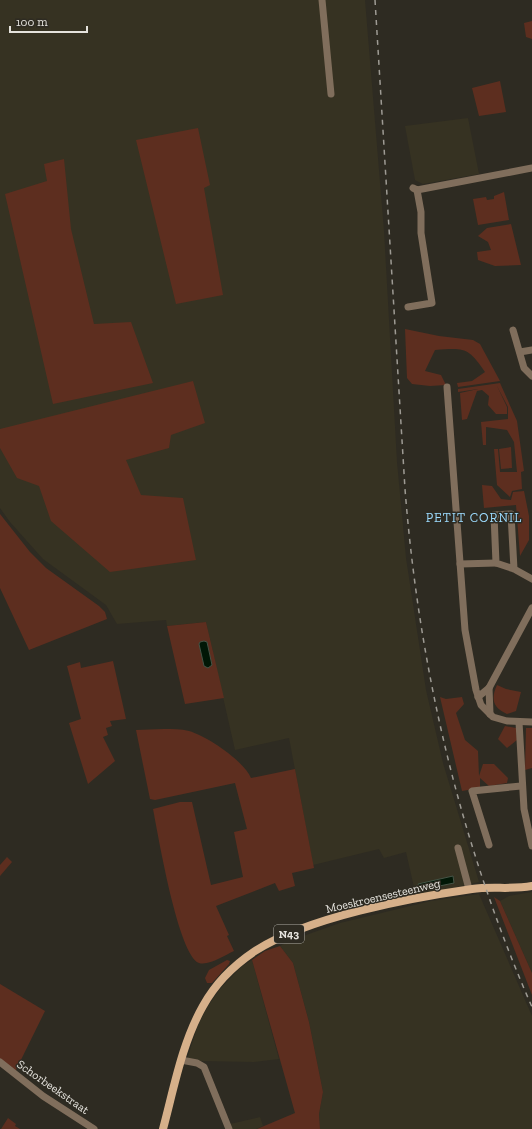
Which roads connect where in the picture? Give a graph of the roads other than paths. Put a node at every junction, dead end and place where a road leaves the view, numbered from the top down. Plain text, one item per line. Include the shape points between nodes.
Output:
1 (322, 0) edge
2 (331, 94) dead end
3 (532, 168) edge
4 (408, 307) dead end
5 (514, 330) dead end
6 (532, 350) edge
7 (520, 352) junction
8 (532, 376) edge
9 (446, 386) dead end
10 (496, 563) junction
11 (460, 564) junction
12 (514, 569) junction
13 (532, 579) edge
14 (532, 608) edge
15 (489, 688) junction
16 (478, 697) junction
17 (490, 714) junction
18 (519, 722) junction
19 (532, 722) edge
20 (521, 786) junction
21 (489, 845) dead end
22 (532, 846) edge
23 (458, 848) dead end
24 (532, 886) edge
25 (469, 889) junction
26 (182, 1060) junction
27 (0, 1062) edge
28 (94, 1129) edge
29 (163, 1129) edge
30 (229, 1129) edge

1 - 2 street
3 - 4 street via 415,189 421,212 421,233 432,303
5 - 7 street
6 - 7 street
7 - 8 street via 524,368
9 - 11 street
10 - 11 street
10 - 12 street
10 - 12 street via 494,515 511,514
11 - 16 street via 465,630
12 - 13 street
14 - 15 street
15 - 16 street
15 - 17 street
16 - 17 street via 481,705
17 - 18 street via 500,720
18 - 19 street
18 - 20 street
20 - 21 street via 472,791
20 - 22 street
23 - 25 street
24 - 25 main road, Moeskroensesteenweg / N43
25 - 26 main road, Moeskroensesteenweg / N43 via 368,909 283,936 259,949 224,976 209,996 194,1024
26 - 29 main road, Moeskroensesteenweg / N43
26 - 30 street via 204,1067
27 - 28 street, Schorbeekstraat via 43,1096

